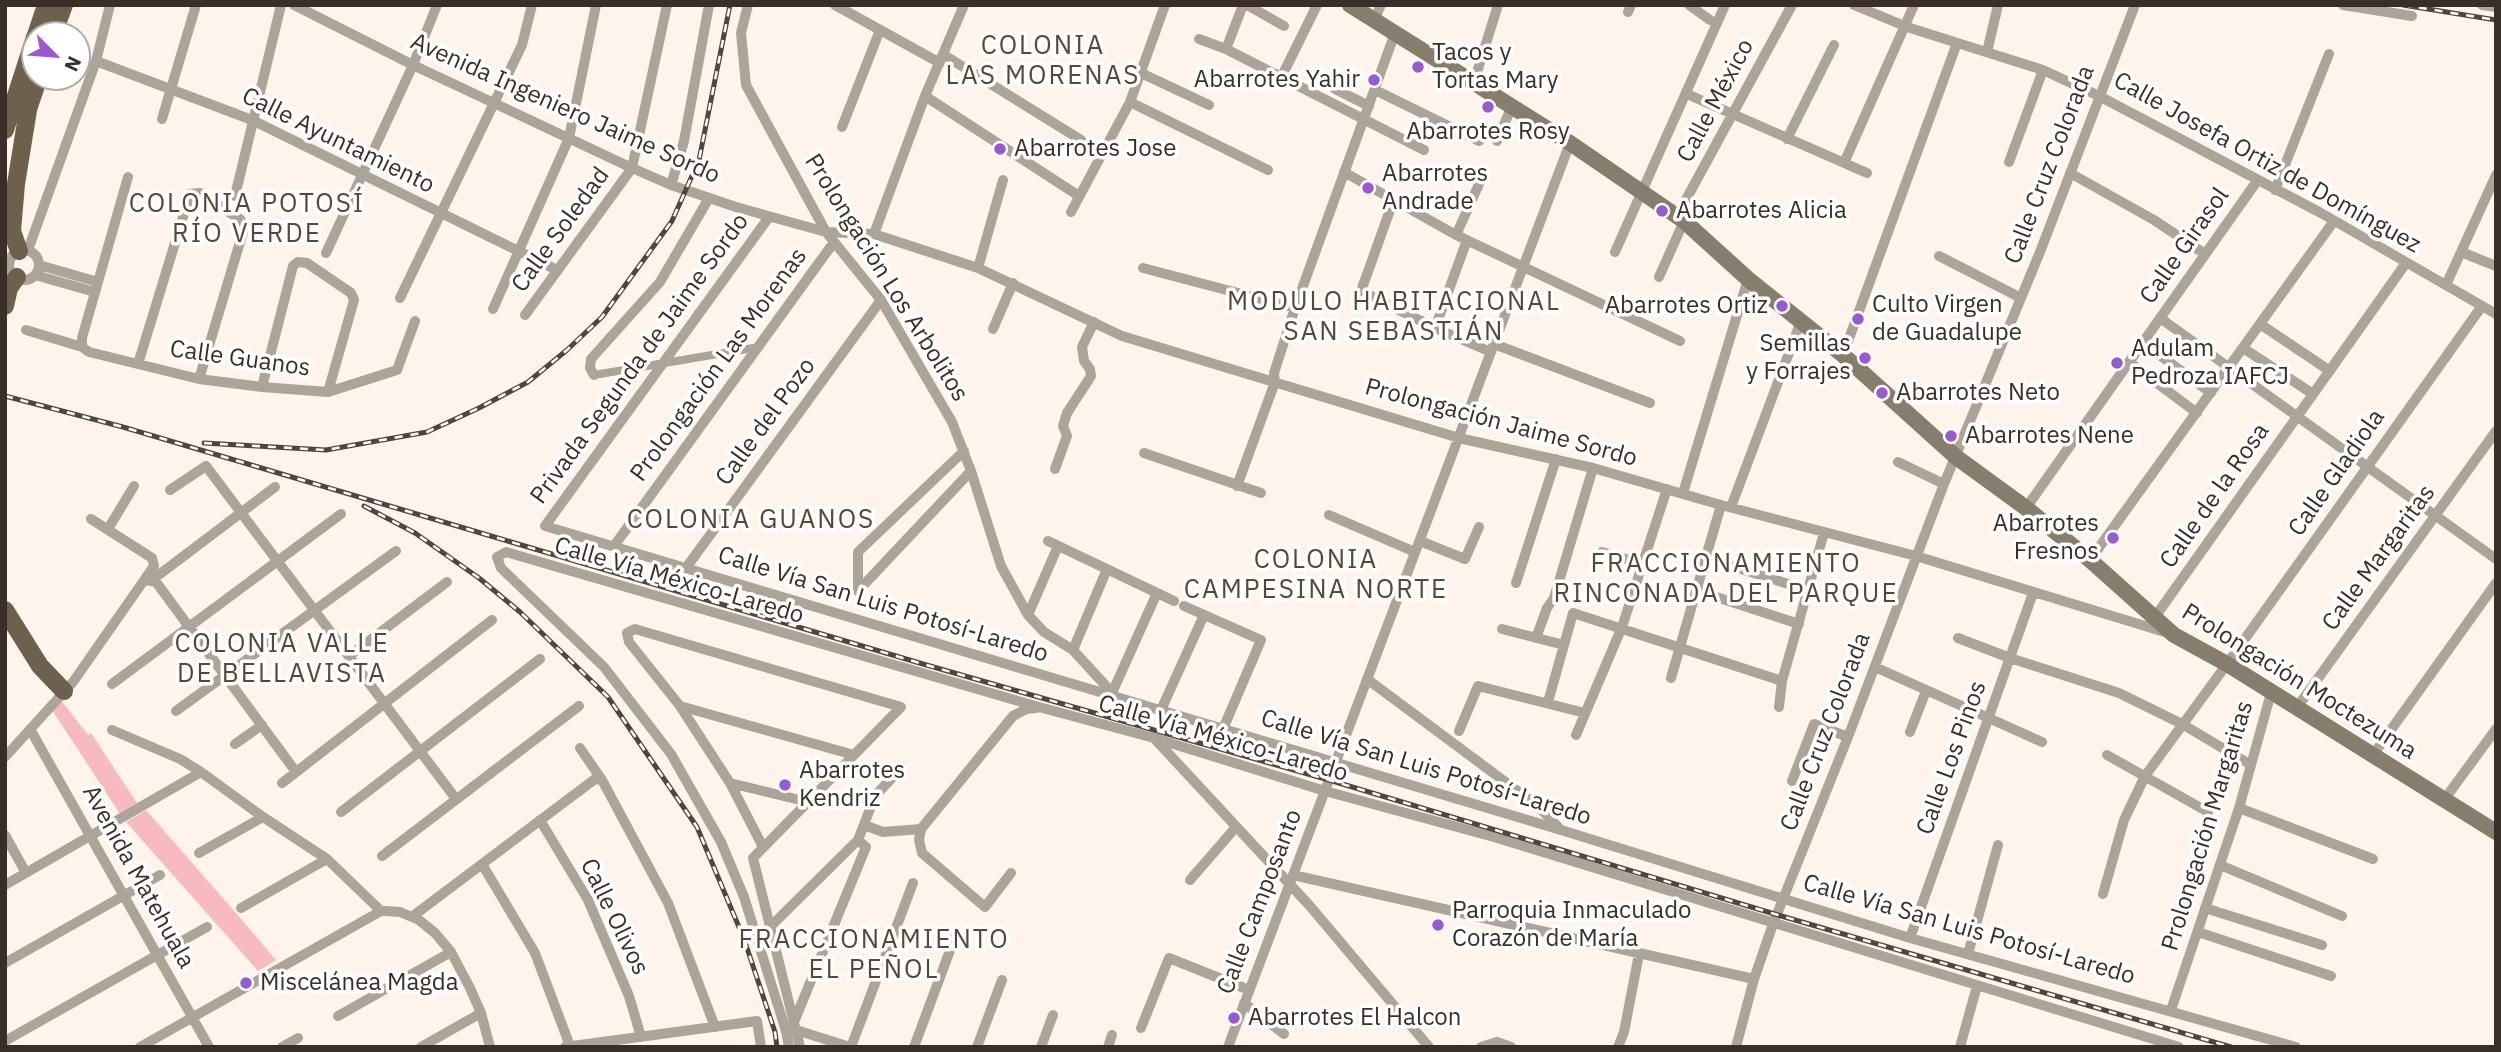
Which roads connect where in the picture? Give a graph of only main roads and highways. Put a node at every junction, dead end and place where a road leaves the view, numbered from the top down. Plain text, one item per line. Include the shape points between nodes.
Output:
1 (1350, 5) edge
2 (1378, 13) edge
3 (21, 80) edge
4 (34, 91) edge
5 (29, 104) junction
6 (5, 130) edge
7 (5, 183) edge
8 (24, 251) road end
9 (17, 278) road end
10 (5, 306) edge
11 (5, 610) edge
12 (5, 626) edge
13 (2496, 832) edge

1 - 2 main road, Prolongación Moctezuma
2 - 13 main road, Prolongación Moctezuma via 1395,33 1681,218 1956,457 2090,560 2174,635
3 - 6 main road
4 - 5 main road
5 - 7 main road
5 - 8 main road via 12,231
9 - 10 main road
11 - 12 main road via 61,694 33,671

